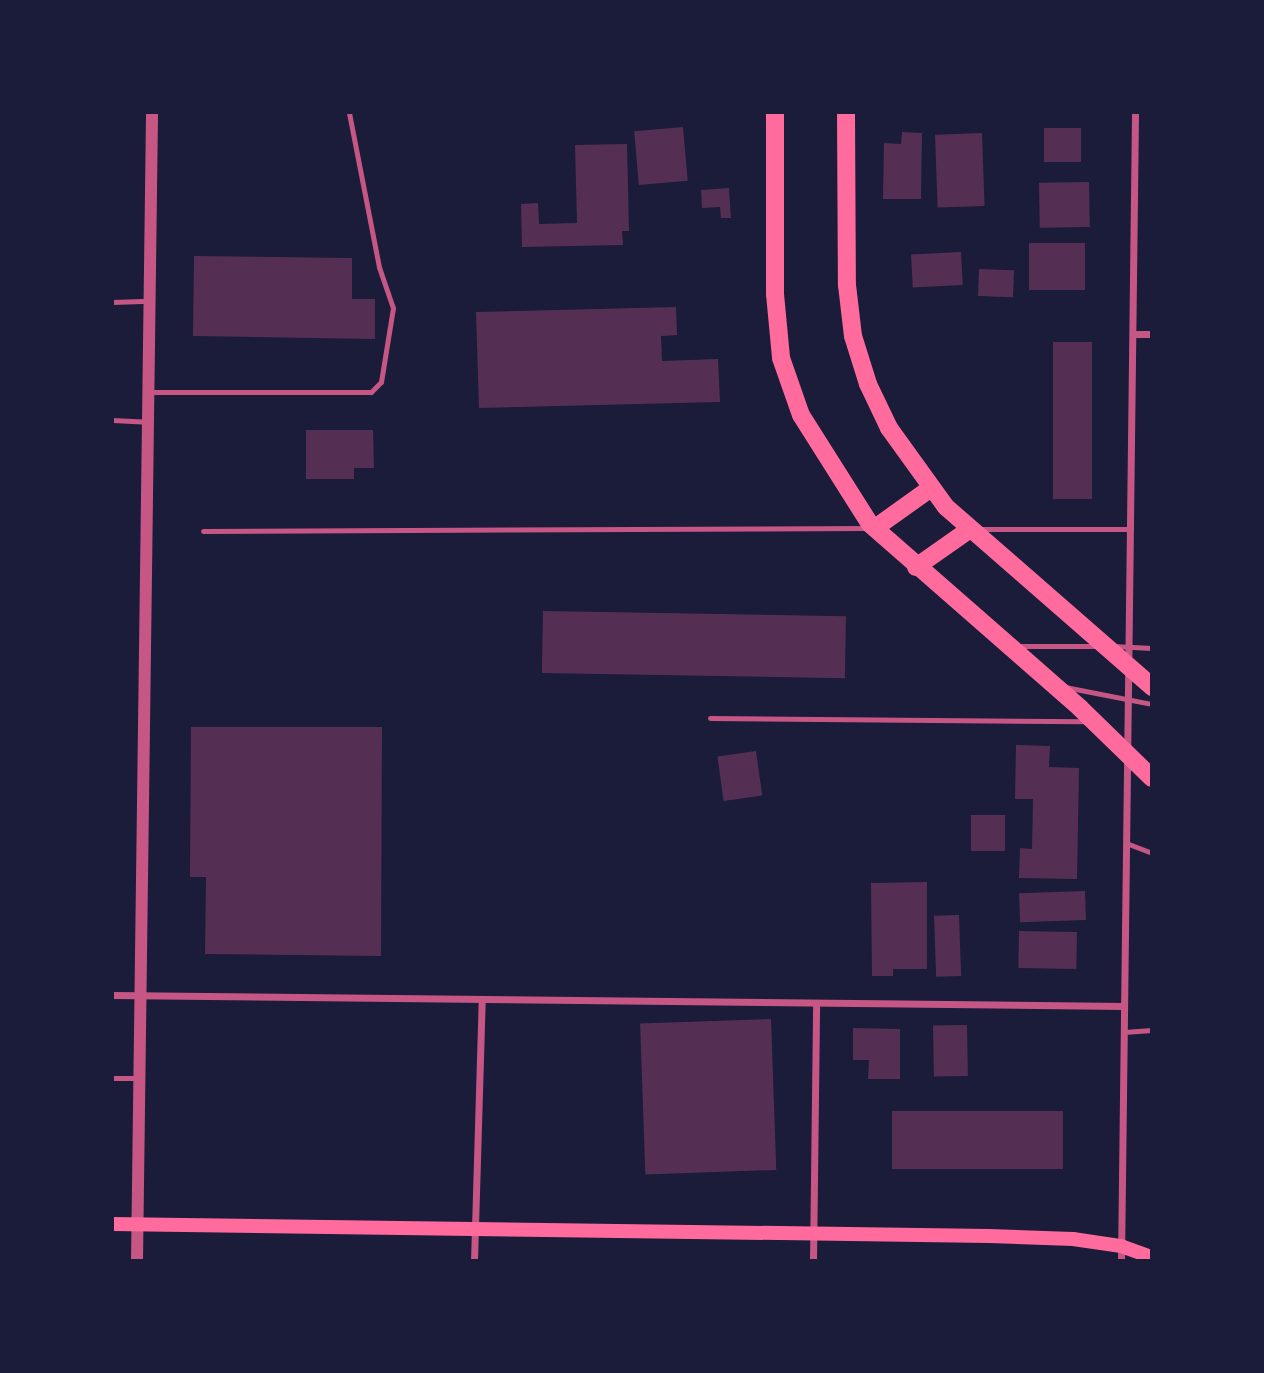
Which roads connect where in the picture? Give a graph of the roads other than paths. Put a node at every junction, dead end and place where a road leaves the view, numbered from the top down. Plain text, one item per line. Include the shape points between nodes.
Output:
1 (152, 112) edge
2 (349, 112) edge
3 (775, 112) edge
4 (845, 112) edge
5 (1135, 112) edge
6 (150, 301) junction
7 (112, 302) edge
8 (1133, 334) junction
9 (1152, 334) edge
10 (149, 392) junction
11 (112, 420) edge
12 (149, 422) junction
13 (931, 488) junction
14 (875, 528) junction
15 (970, 529) junction
16 (1131, 529) junction
17 (203, 531) dead end
18 (916, 567) junction
19 (1006, 646) junction
20 (1104, 646) junction
21 (1129, 646) junction
22 (1152, 648) edge
23 (1129, 668) junction
24 (1049, 684) junction
25 (1152, 687) edge
26 (1129, 699) junction
27 (1152, 704) edge
28 (710, 718) dead end
29 (1094, 721) junction
30 (1128, 753) junction
31 (1152, 778) edge
32 (1126, 843) junction
33 (1152, 853) edge
34 (112, 996) edge
35 (139, 996) junction
36 (482, 999) junction
37 (816, 1003) junction
38 (1124, 1006) junction
39 (1152, 1030) edge
40 (1124, 1032) junction
41 (112, 1078) edge
42 (138, 1078) junction
43 (112, 1224) edge
44 (137, 1224) junction
45 (474, 1226) junction
46 (814, 1231) junction
47 (1121, 1254) edge
48 (1152, 1257) edge
49 (137, 1261) edge
50 (474, 1261) edge
51 (814, 1261) edge

1 - 6 street
2 - 10 lane via 379,267 393,308 381,382 371,392
3 - 14 main road via 775,294 781,358 801,415 851,499
4 - 13 main road via 847,285 853,336 868,384 889,428
5 - 8 street
6 - 7 lane
6 - 10 street
8 - 9 street
8 - 16 street
10 - 12 street
11 - 12 lane
12 - 35 street
13 - 14 main road
13 - 15 main road
14 - 17 lane
14 - 18 main road
15 - 16 lane
15 - 18 main road
15 - 20 main road
16 - 21 street
18 - 19 main road
19 - 20 lane
19 - 24 main road
20 - 21 lane
20 - 23 main road
21 - 22 lane
21 - 23 street
23 - 25 main road
23 - 26 street
24 - 26 lane
24 - 29 main road
26 - 27 lane
26 - 30 street
28 - 29 lane
29 - 30 main road
30 - 31 main road
30 - 32 street
32 - 33 lane
32 - 38 street
34 - 35 street
35 - 36 street
35 - 42 street
36 - 37 street
36 - 45 street
37 - 38 street
37 - 46 street
38 - 40 street
39 - 40 lane
40 - 47 street
41 - 42 lane
42 - 44 street
43 - 44 main road
44 - 45 main road
44 - 49 street
45 - 46 main road
45 - 50 street
46 - 47 main road via 1059,1239
46 - 51 street
47 - 48 main road

